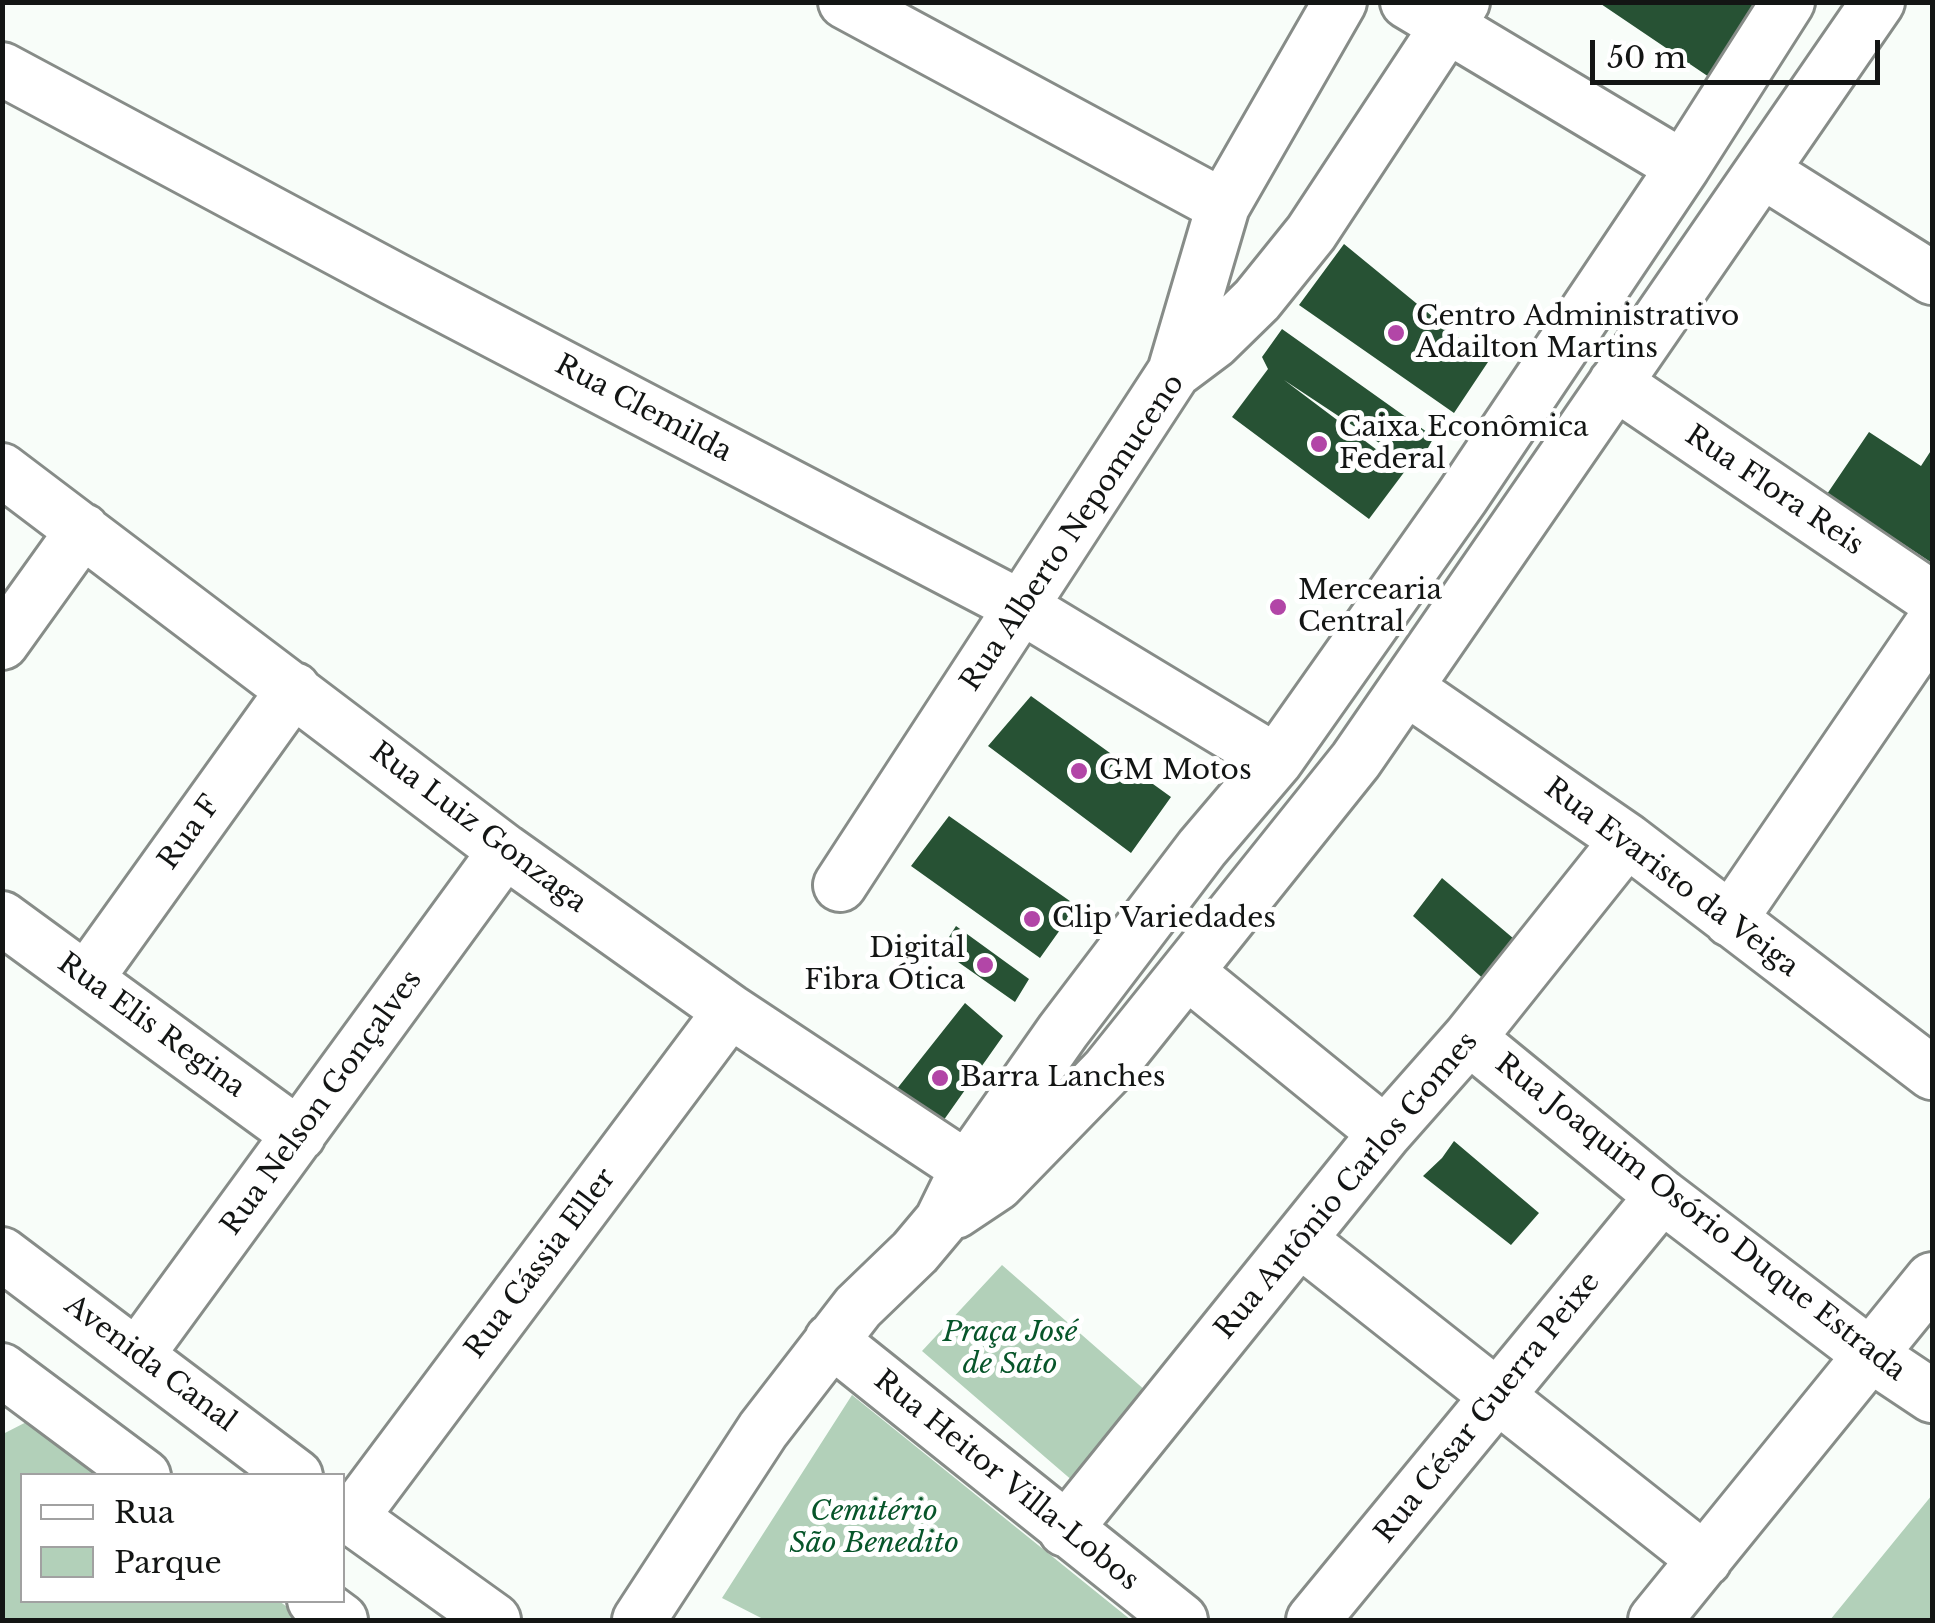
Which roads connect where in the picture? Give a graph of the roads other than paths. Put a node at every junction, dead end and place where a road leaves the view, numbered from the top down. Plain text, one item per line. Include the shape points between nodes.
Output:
1 (845, 2) edge
2 (1340, 2) edge
3 (1788, 2) edge
4 (1878, 2) edge
5 (1439, 10) edge
6 (2, 69) edge
7 (1684, 167) junction
8 (1762, 170) junction
9 (1224, 206) junction
10 (1932, 278) edge
11 (1174, 372) junction
12 (1615, 383) junction
13 (2, 470) edge
14 (83, 530) junction
15 (1932, 598) edge
16 (1023, 608) junction
17 (1932, 624) edge
18 (2, 642) edge
19 (1406, 688) junction
20 (294, 689) junction
21 (1276, 761) junction
22 (1627, 840) junction
23 (505, 851) junction
24 (840, 885) dead end
25 (2, 918) edge
26 (1730, 920) junction
27 (1187, 972) junction
28 (87, 978) junction
29 (730, 1011) junction
30 (1469, 1038) junction
31 (1932, 1073) edge
32 (1385, 1134) junction
33 (299, 1135) junction
34 (967, 1168) junction
35 (1662, 1196) junction
36 (942, 1221) junction
37 (1300, 1240) junction
38 (2, 1254) edge
39 (1932, 1279) edge
40 (831, 1340) junction
41 (138, 1354) junction
42 (1872, 1356) junction
43 (6, 1377) edge
44 (1932, 1396) edge
45 (1498, 1397) junction
46 (140, 1473) edge
47 (292, 1473) edge
48 (347, 1514) edge
49 (1065, 1530) junction
50 (1705, 1560) junction
51 (318, 1603) edge
52 (342, 1620) edge
53 (494, 1620) edge
54 (639, 1620) edge
55 (1181, 1620) edge
56 (1313, 1620) edge
57 (1655, 1620) edge

1 - 9 street
2 - 9 street
3 - 7 street
4 - 8 street
5 - 7 street
5 - 11 street, Rua Alberto Nepomuceno via 1311,233 1257,300
6 - 16 street, Rua Clemilda
7 - 21 street
8 - 10 street
8 - 12 street
9 - 11 street
11 - 16 street, Rua Alberto Nepomuceno
12 - 15 street, Rua Flora Reis
12 - 19 street
13 - 14 street, Rua Luiz Gonzaga
14 - 18 street
14 - 20 street, Rua Luiz Gonzaga
16 - 21 street, Rua Clemilda
16 - 24 street, Rua Alberto Nepomuceno
17 - 26 street
19 - 22 street, Rua Evaristo da Veiga
19 - 27 street
20 - 23 street, Rua Luiz Gonzaga
20 - 28 street, Rua F
21 - 34 street via 1063,1031
22 - 26 street, Rua Evaristo da Veiga
22 - 30 street, Rua Antônio Carlos Gomes
23 - 29 street, Rua Luiz Gonzaga
23 - 33 street, Rua Nelson Gonçalves
25 - 28 street, Rua Elis Regina
26 - 31 street, Rua Evaristo da Veiga
27 - 32 street
27 - 36 street via 1108,1071 997,1184
28 - 33 street, Rua Elis Regina
29 - 34 street, Rua Luiz Gonzaga
29 - 48 street, Rua Cássia Eller
30 - 32 street, Rua Antônio Carlos Gomes
30 - 35 street, Rua Joaquim Osório Duque Estrada
32 - 37 street, Rua Antônio Carlos Gomes
33 - 41 street, Rua Nelson Gonçalves
34 - 36 street
35 - 42 street, Rua Joaquim Osório Duque Estrada
35 - 45 street, Rua César Guerra Peixe
36 - 40 street
37 - 45 street
37 - 49 street, Rua Antônio Carlos Gomes
38 - 41 street, Avenida Canal
39 - 42 street
40 - 49 street, Rua Heitor Villa-Lobos
40 - 54 street
41 - 47 street, Avenida Canal
42 - 44 street, Rua Joaquim Osório Duque Estrada
42 - 50 street
43 - 46 street
45 - 50 street
45 - 56 street, Rua César Guerra Peixe
48 - 53 street
49 - 55 street, Rua Heitor Villa-Lobos
50 - 57 street
51 - 52 street

